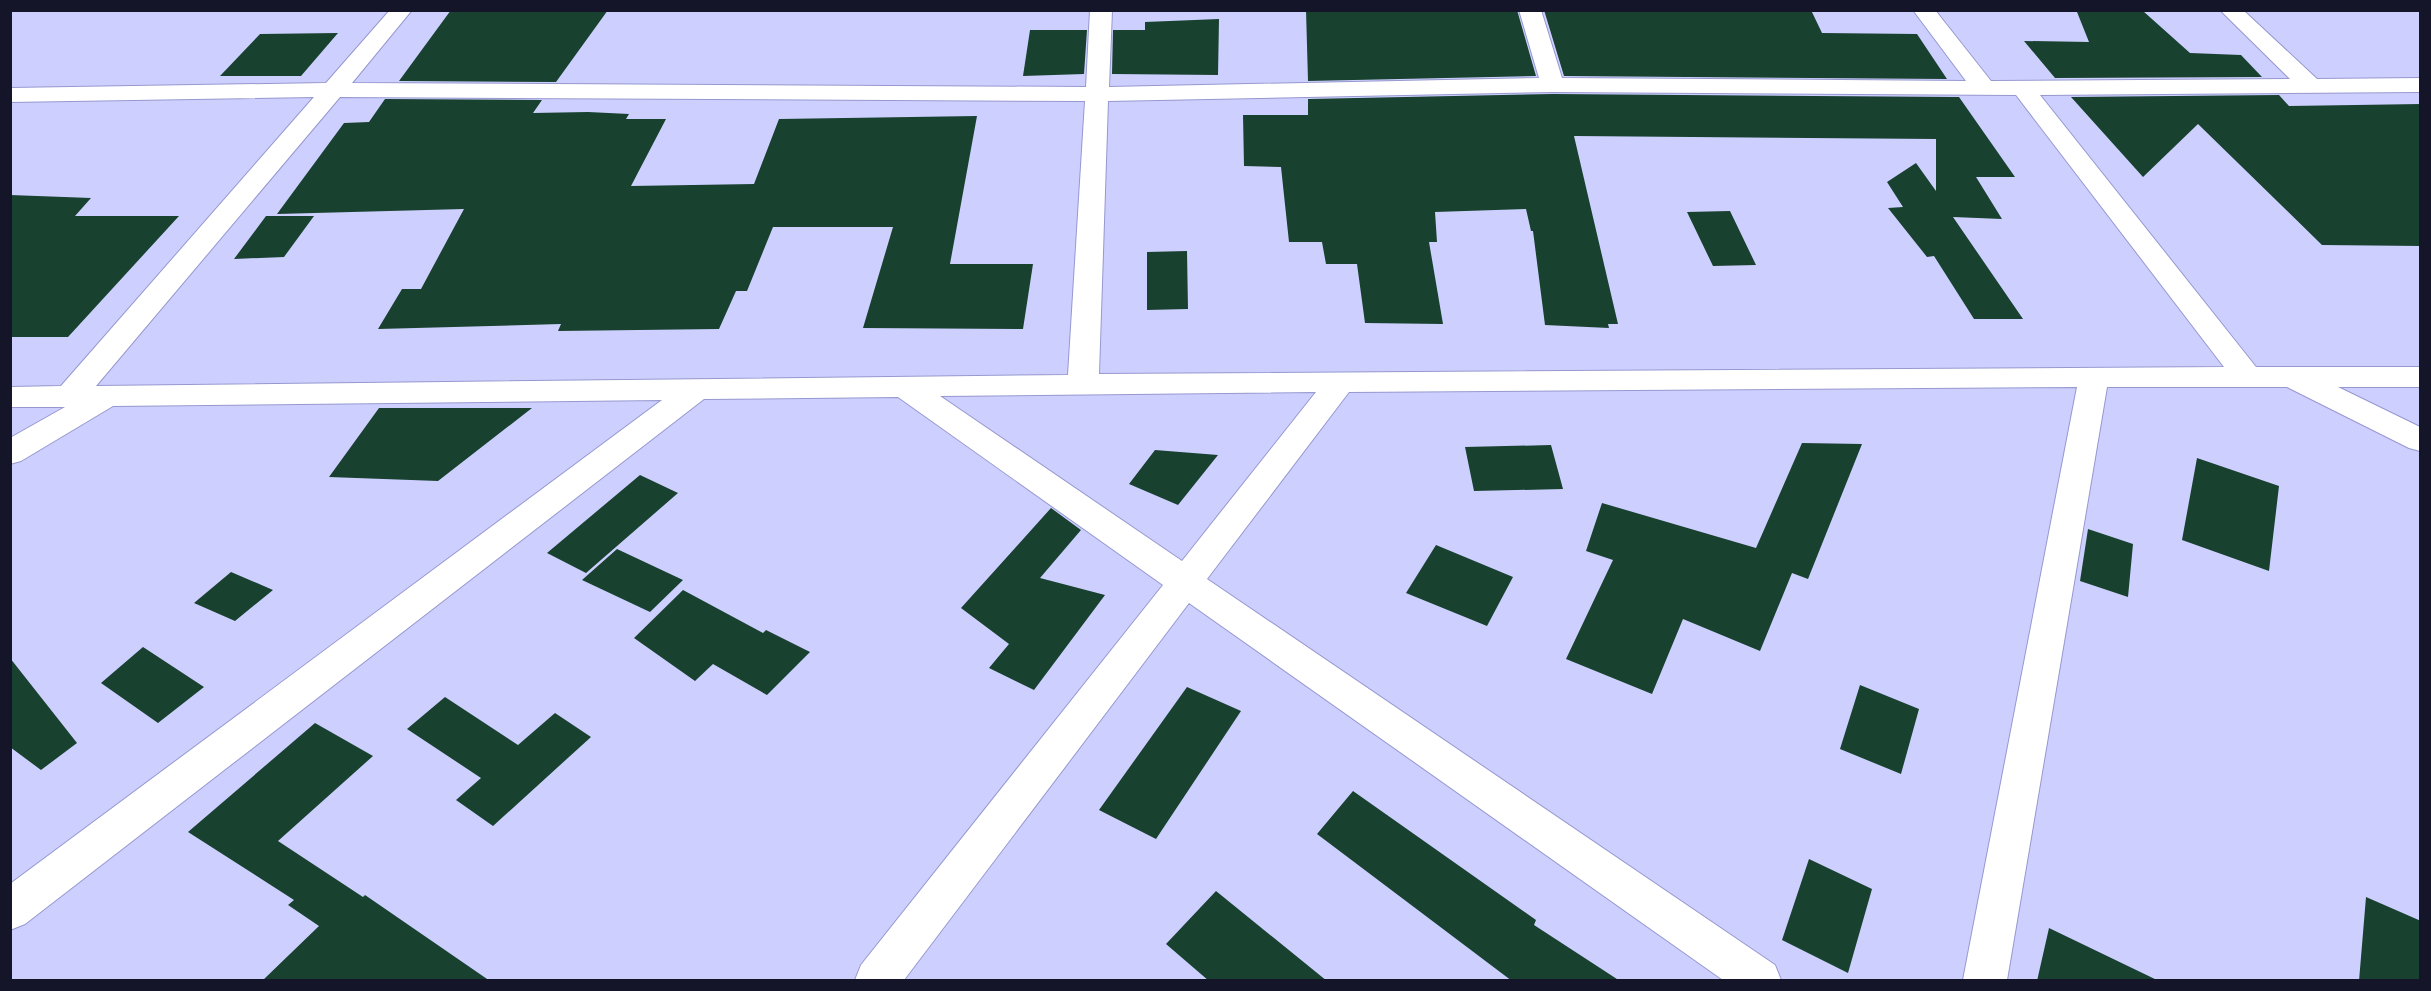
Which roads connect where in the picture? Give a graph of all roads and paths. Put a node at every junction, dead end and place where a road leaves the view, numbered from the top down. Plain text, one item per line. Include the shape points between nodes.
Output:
1 (402, 10) edge
2 (1101, 10) edge
3 (1530, 10) edge
4 (1923, 10) edge
5 (2229, 10) edge
6 (1553, 85) junction
7 (2421, 85) edge
8 (2312, 86) junction
9 (2022, 87) junction
10 (1984, 88) junction
11 (332, 90) junction
12 (10, 94) edge
13 (1096, 94) junction
14 (2094, 376) junction
15 (2248, 377) junction
16 (2290, 377) junction
17 (2421, 377) edge
18 (1340, 382) junction
19 (1083, 384) junction
20 (903, 386) junction
21 (698, 388) junction
22 (70, 396) junction
23 (108, 396) junction
24 (10, 397) edge
25 (2421, 440) edge
26 (10, 453) edge
27 (1185, 582) junction
28 (10, 910) edge
29 (877, 981) edge
30 (1759, 981) edge
31 (1985, 981) edge

1 - 11 street
2 - 13 street
3 - 6 street
4 - 10 street
5 - 8 street
6 - 10 street
6 - 13 street
7 - 8 street
8 - 9 street
9 - 10 street
9 - 15 street
11 - 12 street
11 - 13 street
11 - 22 street
13 - 19 street
14 - 15 street
14 - 18 street
14 - 31 street
15 - 16 street
16 - 17 street
16 - 25 street
18 - 19 street
18 - 27 street
19 - 20 street
20 - 21 street
20 - 27 street
21 - 23 street
21 - 28 street
22 - 23 street
22 - 24 street
23 - 26 street
27 - 29 street
27 - 30 street

